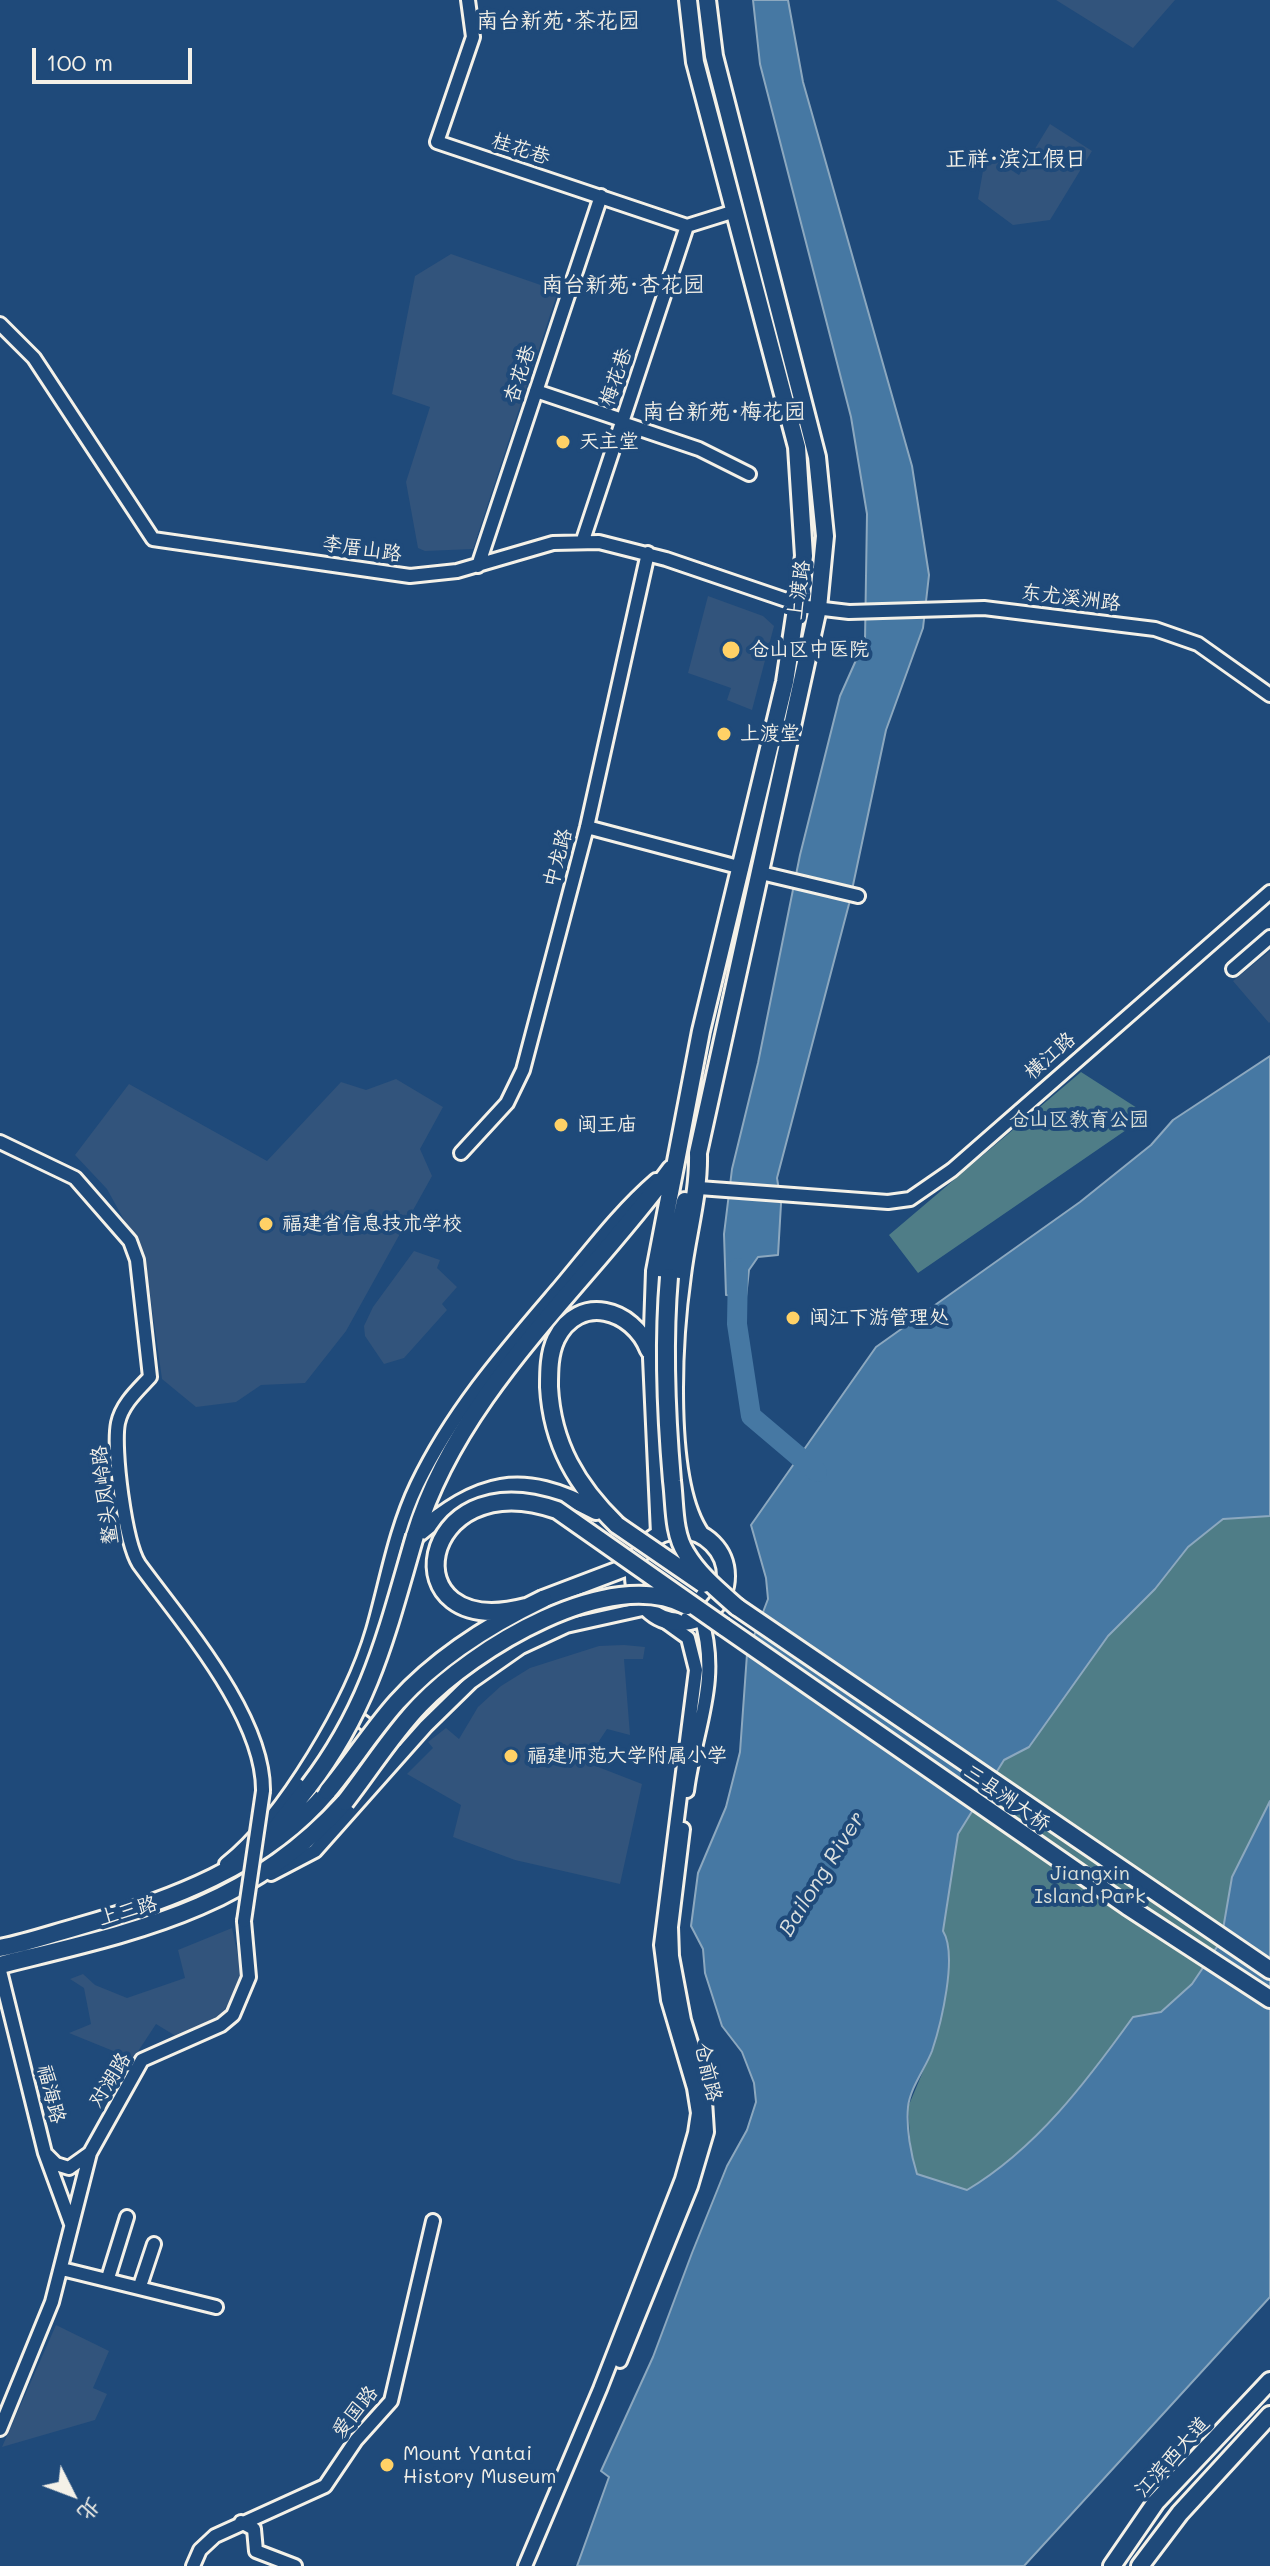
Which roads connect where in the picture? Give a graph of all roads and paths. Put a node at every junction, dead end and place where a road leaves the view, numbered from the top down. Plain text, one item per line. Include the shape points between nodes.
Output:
1 (468, 0) edge
2 (688, 0) edge
3 (707, 0) edge
4 (601, 196) junction
5 (735, 211) junction
6 (687, 226) junction
7 (0, 324) edge
8 (536, 391) junction
9 (622, 421) junction
10 (749, 474) dead end
11 (583, 540) junction
12 (648, 553) junction
13 (478, 566) junction
14 (799, 605) junction
15 (818, 608) junction
16 (849, 612) joint
17 (1270, 695) edge
18 (587, 827) junction
19 (742, 868) junction
20 (761, 873) junction
21 (1270, 892) edge
22 (858, 896) dead end
23 (1270, 937) edge
24 (1233, 969) dead end
25 (0, 1142) edge
26 (461, 1153) dead end
27 (698, 1153) junction
28 (674, 1164) junction
29 (706, 1188) junction
30 (652, 1358) junction
31 (617, 1525) junction
32 (660, 1534) junction
33 (701, 1535) junction
34 (415, 1536) junction
35 (634, 1572) junction
36 (545, 1602) junction
37 (526, 1607) junction
38 (737, 1607) junction
39 (647, 1608) junction
40 (701, 1617) junction
41 (663, 1620) junction
42 (724, 1627) junction
43 (342, 1707) junction
44 (402, 1751) junction
45 (263, 1791) joint
46 (336, 1796) junction
47 (258, 1850) junction
48 (198, 1886) junction
49 (235, 1890) junction
50 (0, 1948) edge
51 (0, 1965) edge
52 (1270, 1970) edge
53 (0, 1971) edge
54 (1270, 1999) edge
55 (45, 2153) junction
56 (90, 2153) junction
57 (127, 2217) dead end
58 (433, 2221) dead end
59 (71, 2224) junction
60 (154, 2244) dead end
61 (62, 2269) junction
62 (108, 2278) junction
63 (140, 2286) junction
64 (216, 2307) dead end
65 (1270, 2381) edge
66 (1270, 2415) edge
67 (0, 2429) edge
68 (241, 2522) junction
69 (193, 2566) edge
70 (295, 2566) edge
71 (525, 2566) edge
72 (532, 2566) edge
73 (1112, 2566) edge
74 (1140, 2566) edge

1 - 4 street, 桂花巷 via 473,37 437,142
2 - 5 main road, 上渡路 via 695,62
3 - 15 main road, 上渡路 via 714,56 817,457 825,536
4 - 6 street, 桂花巷
4 - 8 street, 杏花巷
5 - 6 street
5 - 14 main road, 上渡路 via 799,460 805,543
6 - 9 street, 梅花巷
7 - 13 street, 李厝山路 via 34,358 153,539 400,575
8 - 9 street
8 - 13 street, 杏花巷
9 - 10 street
9 - 11 street, 梅花巷
11 - 12 street, 李厝山路
11 - 13 street, 李厝山路 via 533,547
12 - 14 street, 李厝山路
12 - 18 street, 中龙路
14 - 15 street, 李厝山路
14 - 19 main road, 上渡路
15 - 16 street, 李厝山路
15 - 20 main road, 上渡路
16 - 17 street, 东尤溪洲路 via 984,608 1155,629 1198,644
18 - 19 street
18 - 26 street, 中龙路 via 521,1077 507,1103
19 - 28 main road, 上渡路
20 - 22 street
20 - 27 main road, 上渡路
21 - 29 street, 横江路 via 929,1188 900,1202
23 - 24 street
25 - 45 street, 鳌头凤岭路 via 75,1178 134,1247 150,1377 118,1422 128,1542 233,1699 260,1764
27 - 29 main road, 上渡路
27 - 38 main road, bridge via 669,1277 665,1400 675,1516 685,1552
28 - 30 main road, 上渡路 via 655,1271
28 - 34 main road via 467,1422 442,1464
28 - 43 street via 622,1210 472,1392 436,1447 395,1542 373,1631
29 - 33 main road, 上渡路 via 681,1287 676,1443 683,1498
30 - 31 main road via 630,1321 603,1311 569,1323 551,1352 552,1421 562,1452 582,1487
30 - 32 main road, 上渡路
31 - 34 main road via 551,1490 502,1486 451,1506
31 - 38 main road, bridge
32 - 33 main road via 688,1530
32 - 35 main road via 640,1552
33 - 40 main road via 713,1543 726,1569 721,1597
34 - 47 main road, bridge via 364,1700 338,1749
35 - 36 main road
35 - 39 main road via 639,1598
36 - 37 main road, bridge
36 - 46 main road via 428,1683 404,1706
37 - 42 main road, bridge via 483,1614 446,1592 434,1565 439,1539 447,1529 470,1512 505,1501 557,1510
37 - 46 main road, bridge via 465,1644 398,1701
38 - 52 main road, 三县洲大桥
39 - 41 main road
39 - 44 street via 566,1626 521,1647 471,1682
40 - 41 main road via 685,1623
40 - 72 street, 仓前路 via 710,1671 688,1784 670,1940 677,1990 704,2085 707,2132 691,2186
41 - 71 street, 仓前路 via 688,1638 696,1670 661,1945 668,2000 698,2113 682,2179
42 - 46 main road, bridge via 679,1602 644,1596 590,1601 545,1618 459,1669
42 - 54 main road, 三县洲大桥
43 - 44 street
43 - 48 street via 258,1832
44 - 49 street via 315,1851
45 - 56 street, 对湖路, bridge via 244,1921 249,1977 233,2015 142,2060
46 - 47 main road, 上三路
46 - 49 main road, 上三路 via 297,1851
47 - 48 main road, 上三路
48 - 50 main road, 上三路 via 139,1910
49 - 51 main road, 上三路 via 138,1930
53 - 55 street, 福海路
55 - 56 street via 66,2168
55 - 59 street, 福海路
56 - 59 street, 对湖路
57 - 62 street
58 - 68 street, 爱国路 via 391,2401 325,2486
59 - 61 street, 对湖路
60 - 63 street
61 - 62 street
61 - 67 street, 对湖路
62 - 63 street
63 - 64 street
65 - 73 main road, 江滨西大道 via 1156,2502
66 - 74 main road via 1180,2513
68 - 69 street, 爱国路 via 206,2543
68 - 70 street via 254,2529 256,2551

